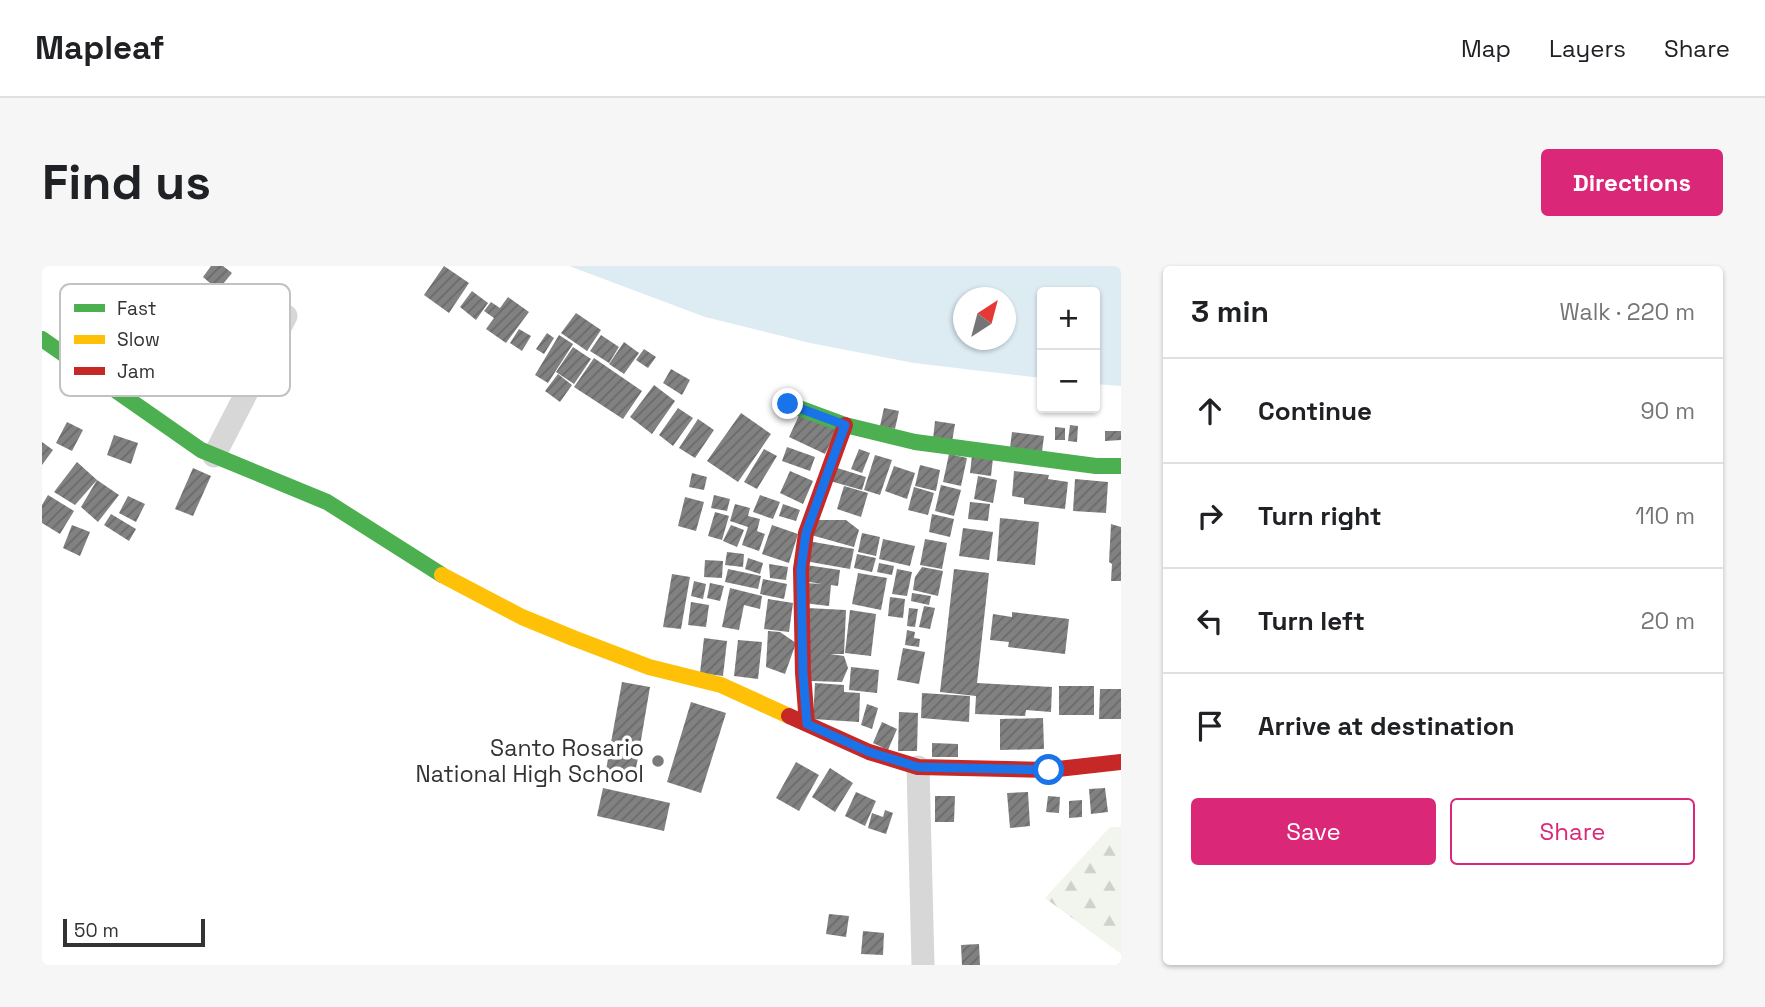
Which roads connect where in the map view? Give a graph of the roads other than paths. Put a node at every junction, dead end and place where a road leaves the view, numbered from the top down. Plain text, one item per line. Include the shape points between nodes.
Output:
1 (42, 339) edge
2 (60, 352) edge
3 (124, 396) edge
4 (245, 396) edge
5 (788, 404) dead end
6 (845, 425) junction
7 (214, 456) junction
8 (1121, 466) edge
9 (807, 724) junction
10 (1121, 762) edge
11 (918, 767) junction
12 (923, 965) edge

1 - 2 street
3 - 7 street
4 - 7 street
5 - 6 street
6 - 8 street via 975,451
6 - 9 street via 806,533 801,569
7 - 9 street via 327,502 457,585 523,617 649,667 722,685
9 - 11 street via 869,752
10 - 11 street via 1049,770
11 - 12 street

